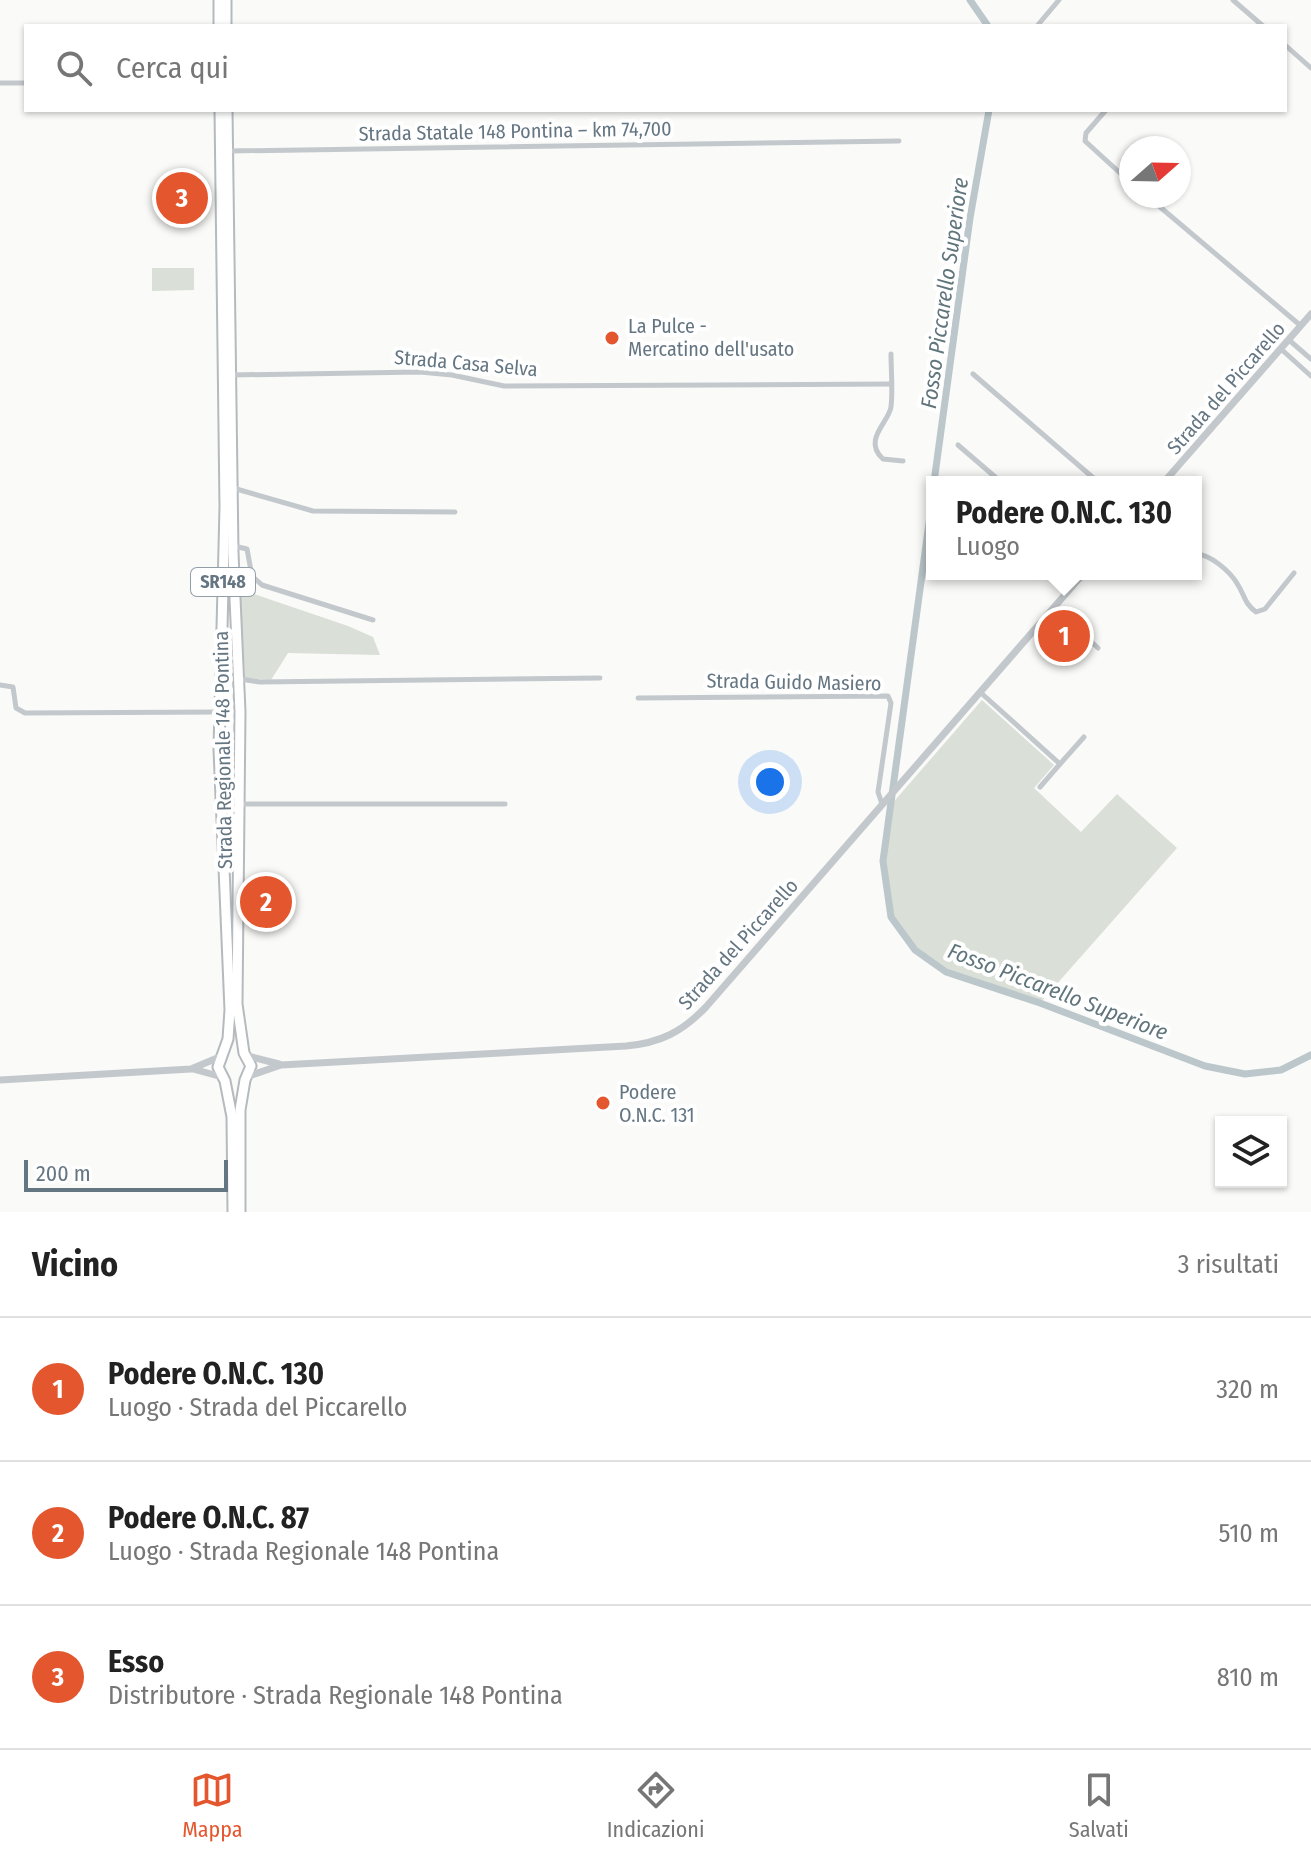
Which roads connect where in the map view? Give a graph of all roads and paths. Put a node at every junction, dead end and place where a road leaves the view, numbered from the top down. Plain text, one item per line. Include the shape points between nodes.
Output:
1 (219, 0) edge
2 (226, 0) edge
3 (1059, 0) edge
4 (1233, 0) edge
5 (219, 24) edge
6 (226, 24) edge
7 (1039, 24) edge
8 (1261, 24) edge
9 (1287, 47) edge
10 (1311, 68) edge
11 (0, 83) edge
12 (24, 83) edge
13 (220, 112) edge
14 (227, 112) edge
15 (1104, 112) edge
16 (899, 141) dead end
17 (228, 151) junction
18 (1119, 173) edge
19 (1161, 208) edge
20 (1311, 314) edge
21 (1301, 326) junction
22 (1289, 340) junction
23 (1281, 349) junction
24 (891, 354) dead end
25 (1311, 359) edge
26 (973, 374) dead end
27 (231, 375) junction
28 (1311, 376) edge
29 (891, 384) junction
30 (958, 445) dead end
31 (903, 461) dead end
32 (994, 476) edge
33 (1091, 476) edge
34 (1169, 476) edge
35 (232, 488) junction
36 (455, 512) dead end
37 (233, 546) junction
38 (1202, 555) edge
39 (1294, 573) dead end
40 (1078, 580) edge
41 (1054, 607) junction
42 (373, 620) dead end
43 (1098, 648) dead end
44 (600, 678) dead end
45 (240, 679) junction
46 (0, 685) edge
47 (980, 692) junction
48 (638, 698) dead end
49 (219, 712) junction
50 (1084, 737) dead end
51 (1060, 764) junction
52 (1040, 787) dead end
53 (241, 804) junction
54 (505, 804) dead end
55 (882, 804) junction
56 (224, 1054) junction
57 (246, 1055) junction
58 (281, 1065) junction
59 (191, 1069) junction
60 (247, 1078) junction
61 (224, 1079) junction
62 (0, 1080) edge
63 (233, 1212) edge
64 (240, 1212) edge

1 - 5 main road
2 - 6 main road
3 - 7 street
4 - 8 street
9 - 10 street
11 - 12 street
13 - 49 main road, Strada Regionale 148 Pontina / SR148 via 225,520
14 - 17 main road, Strada Regionale 148 Pontina / SR148
15 - 18 street via 1084,138
16 - 17 street, Strada Statale 148 Pontina – km 74,700
17 - 27 main road, Strada Regionale 148 Pontina / SR148
19 - 21 street
20 - 21 street, Strada del Piccarello
21 - 22 street, Strada del Piccarello
22 - 23 street, Strada del Piccarello
22 - 25 street
23 - 28 street
23 - 34 street, Strada del Piccarello
24 - 29 street
26 - 33 street
27 - 29 street, Strada Casa Selva via 420,372 504,386
27 - 35 main road, Strada Regionale 148 Pontina / SR148
29 - 31 street via 891,410 878,428 877,453 885,460
30 - 32 street
35 - 36 street via 310,511
35 - 37 main road, Strada Regionale 148 Pontina / SR148
37 - 42 street via 247,549 252,576 262,585
37 - 45 main road, Strada Regionale 148 Pontina / SR148
38 - 39 street via 1233,578 1245,603 1256,612 1265,609
40 - 41 street, Strada del Piccarello
41 - 43 street
41 - 47 street, Strada del Piccarello
44 - 45 street
45 - 53 main road, Strada Regionale 148 Pontina / SR148
46 - 49 street via 13,687 16,708 25,713
47 - 51 street
47 - 55 street, Strada del Piccarello
48 - 55 street, Strada Guido Masiero via 888,696 878,792
49 - 56 main road, Strada Regionale 148 Pontina / SR148 via 230,997
50 - 51 street
51 - 52 street
53 - 54 street
53 - 57 main road, Strada Regionale 148 Pontina / SR148 via 237,1004
55 - 58 street, Strada del Piccarello via 706,1007 667,1038 620,1047
56 - 57 main road via 234,1050
56 - 59 street
56 - 61 main road, Strada Regionale 148 Pontina / SR148 via 218,1067
57 - 58 street, Strada del Piccarello
57 - 60 main road, Strada Regionale 148 Pontina / SR148 via 251,1066
58 - 60 street, Strada del Piccarello
59 - 61 street
59 - 62 street
60 - 61 main road via 235,1083
60 - 64 main road, Strada Regionale 148 Pontina / SR148 via 239,1120
61 - 63 main road, Strada Regionale 148 Pontina / SR148 via 232,1120

